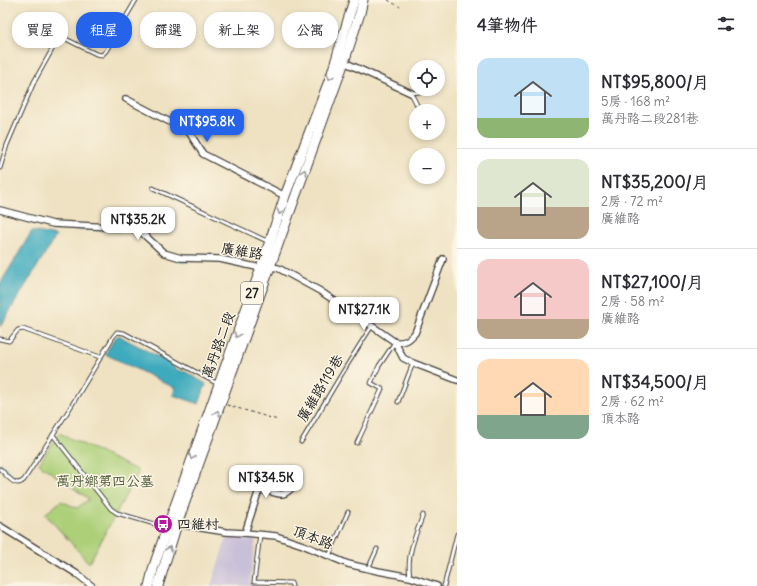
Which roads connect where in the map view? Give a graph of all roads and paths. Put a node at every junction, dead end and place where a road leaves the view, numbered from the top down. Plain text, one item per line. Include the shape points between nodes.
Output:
1 (136, 0) edge
2 (354, 0) edge
3 (363, 0) edge
4 (388, 0) edge
5 (400, 6) dead end
6 (340, 61) junction
7 (409, 92) edge
8 (126, 99) dead end
9 (0, 168) edge
10 (153, 188) dead end
11 (285, 196) junction
12 (0, 210) edge
13 (274, 244) junction
14 (443, 259) dead end
15 (266, 268) junction
16 (372, 326) junction
17 (0, 339) edge
18 (395, 342) junction
19 (100, 358) junction
20 (413, 363) junction
21 (457, 380) edge
22 (219, 384) junction
23 (398, 402) dead end
24 (221, 404) junction
25 (278, 420) dead end
26 (53, 435) junction
27 (301, 442) dead end
28 (357, 443) dead end
29 (0, 469) edge
30 (292, 487) dead end
31 (348, 512) dead end
32 (423, 514) dead end
33 (177, 524) junction
34 (0, 526) edge
35 (167, 528) junction
36 (245, 533) junction
37 (260, 534) junction
38 (457, 534) edge
39 (377, 549) dead end
40 (329, 556) junction
41 (368, 569) junction
42 (410, 577) junction
43 (92, 586) edge
44 (148, 586) edge
45 (158, 586) edge
46 (292, 586) edge
47 (437, 586) edge
48 (444, 586) edge

1 - 9 lane via 102,55 62,37 58,39 34,82
2 - 6 main road, 萬丹路二段 / 27
3 - 6 main road, 萬丹路二段 / 27
4 - 5 path
6 - 7 street
6 -> 11 main road, 萬丹路二段 / 27
13 -> 6 main road, 萬丹路二段 / 27
8 - 11 street via 188,132 203,154
10 - 13 lane
11 -> 13 main road, 萬丹路二段 / 27
12 - 15 street, 廣維路 via 53,224 132,228 140,231 164,253 173,256 220,258
13 - 15 main road, 萬丹路二段 / 27
14 - 18 street via 415,333 409,340
15 - 16 street, 廣維路 via 278,268 320,291
15 -> 22 main road, 萬丹路二段 / 27
15 - 24 main road, 萬丹路二段 / 27
16 - 18 street, 廣維路
16 - 27 lane, 廣維路119巷 via 350,358
17 - 19 lane via 9,341 22,329
18 - 20 street, 廣維路 via 403,358
18 - 28 lane via 371,383 382,389
19 - 22 lane via 112,337 117,332 124,333
19 - 26 lane
20 - 21 street, 廣維路
20 - 23 lane
22 -> 35 main road, 萬丹路二段 / 27
24 - 25 path
33 -> 24 main road, 萬丹路二段 / 27
26 - 29 lane via 21,483 13,482
26 - 35 lane via 111,509
30 - 36 street via 283,495 261,490
31 - 40 lane
32 - 42 lane via 408,567
33 - 36 street, 頂本路
45 -> 33 main road, 萬丹路二段 / 27
34 - 43 street
35 - 44 main road, 萬丹路二段 / 27
36 - 37 street, 頂本路
37 - 40 street, 頂本路 via 276,536
37 - 46 lane via 254,582 291,583
38 - 48 lane
39 - 41 lane
40 - 41 street, 頂本路
41 - 42 street, 頂本路
42 - 47 street, 頂本路

